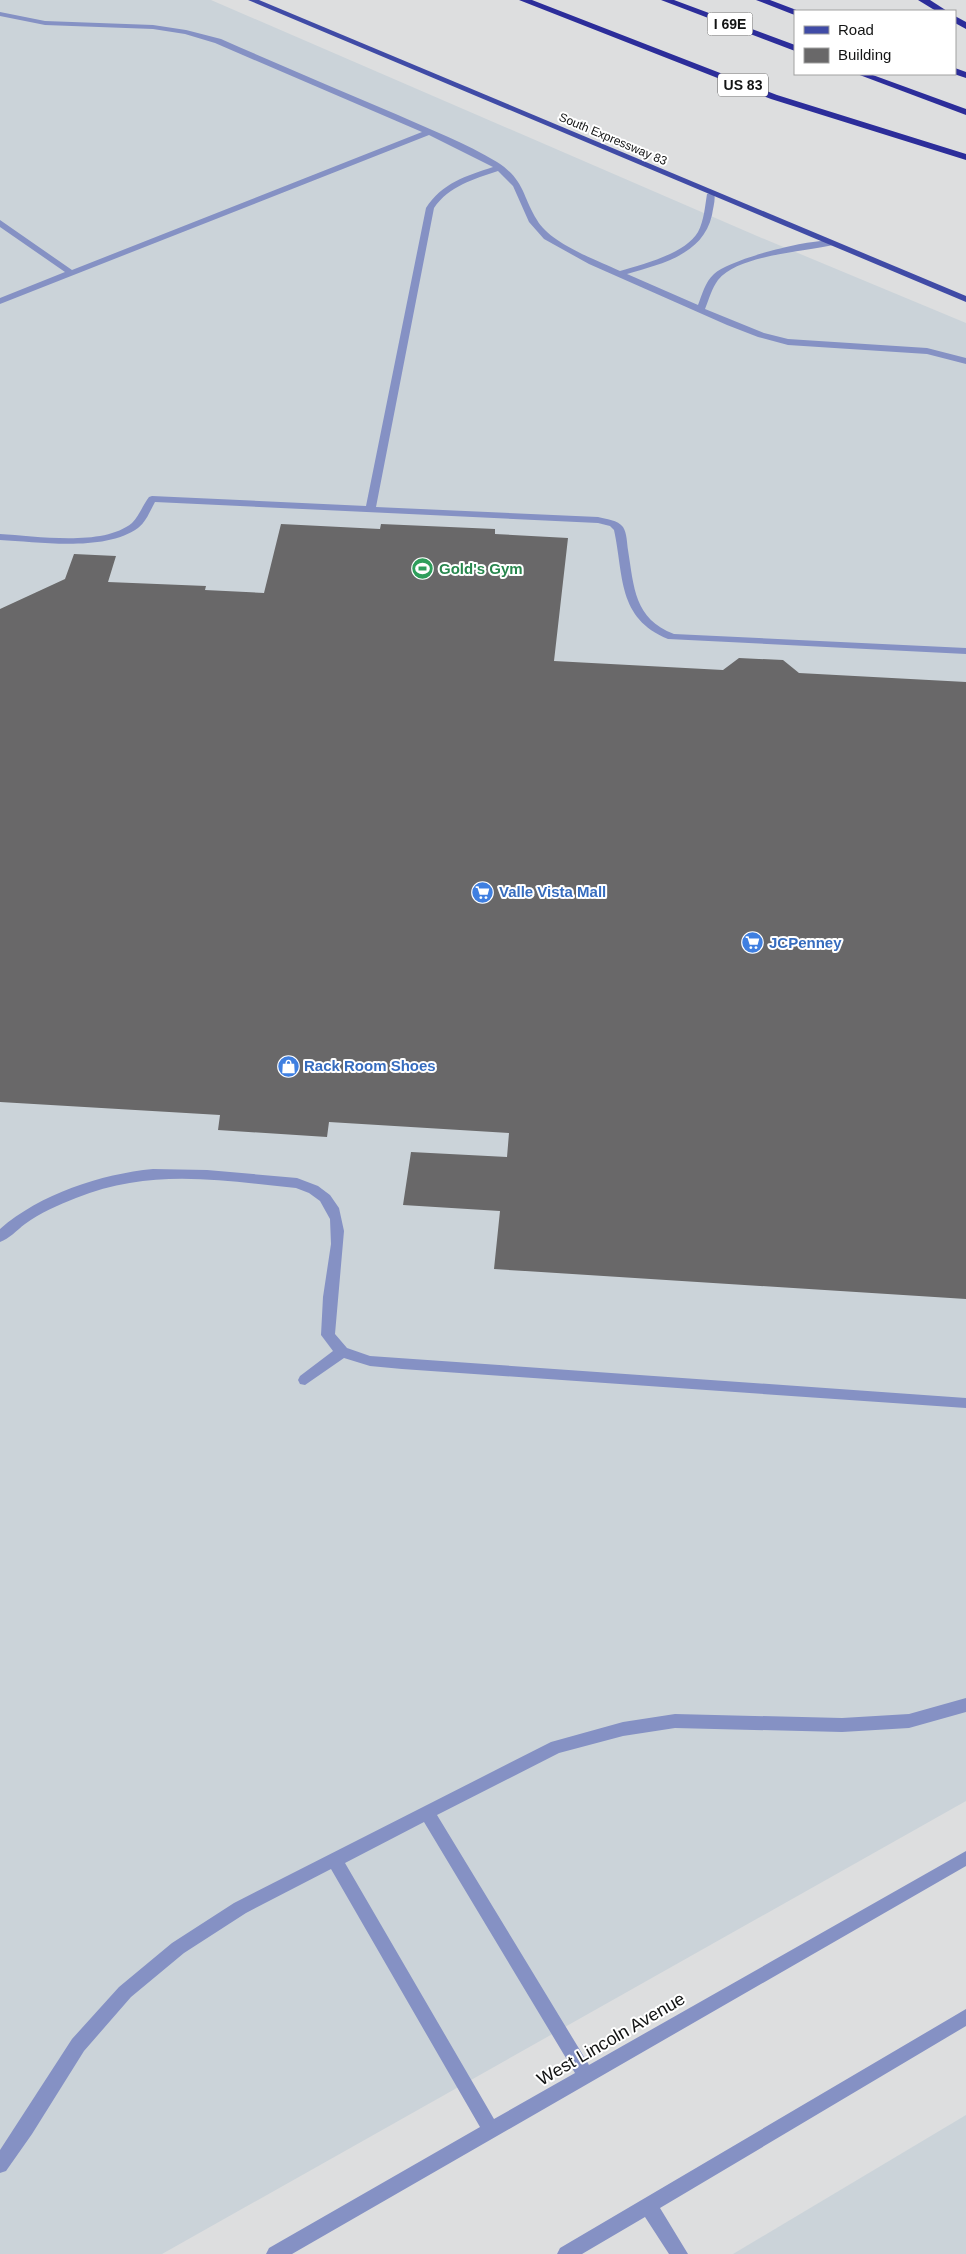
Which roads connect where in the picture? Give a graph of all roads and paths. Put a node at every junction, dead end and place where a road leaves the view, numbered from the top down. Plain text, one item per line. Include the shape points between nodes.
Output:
1 (252, 0) edge
2 (524, 0) edge
3 (666, 0) edge
4 (761, 0) edge
5 (923, 0) edge
6 (940, 10) edge
7 (794, 12) edge
8 (0, 14) edge
9 (794, 48) edge
10 (865, 75) edge
11 (966, 112) edge
12 (429, 132) junction
13 (966, 157) edge
14 (499, 168) junction
15 (711, 194) junction
16 (0, 223) edge
17 (830, 243) junction
18 (71, 273) junction
19 (619, 274) junction
20 (966, 300) edge
21 (0, 301) edge
22 (700, 310) junction
23 (966, 361) edge
24 (370, 510) junction
25 (0, 537) edge
26 (966, 652) edge
27 (0, 1237) edge
28 (342, 1352) junction
29 (305, 1380) dead end
30 (966, 1403) edge
31 (966, 1705) edge
32 (427, 1812) junction
33 (966, 1858) edge
34 (334, 1859) junction
35 (966, 2017) edge
36 (586, 2076) junction
37 (490, 2130) junction
38 (0, 2165) edge
39 (648, 2205) junction
40 (276, 2254) edge
41 (566, 2254) edge
42 (679, 2254) edge

1 - 15 main road, South Expressway 83
2 - 13 highway, US 83 via 774,98
3 - 9 highway, I 69E
4 - 7 highway, I 69E
5 - 6 highway
8 - 12 street via 45,23 153,27 186,32 248,52
10 - 11 highway
12 - 14 street
12 - 18 street
14 - 19 street via 517,185 533,222 547,237
14 - 24 street via 450,186 436,196 430,208
15 - 17 main road, South Expressway 83
15 - 19 street via 701,233 691,245
16 - 18 street
17 - 20 main road, South Expressway 83
17 - 22 street via 769,255 731,267 717,276
18 - 21 street
19 - 22 street
22 - 23 street via 761,335 788,342 927,351
24 - 25 street via 152,499 135,525 118,537 96,540
24 - 26 street via 598,520 613,524 619,529 625,577 640,616 652,628 672,637
27 - 28 street via 12,1225 73,1194 118,1180 152,1174 288,1182 313,1188 335,1211 339,1230 328,1335
28 - 29 street
28 - 30 street via 370,1361 402,1364
31 - 32 street via 910,1722 842,1725 674,1722 623,1729 556,1747
32 - 34 street
32 - 36 street
33 - 36 street, West Lincoln Avenue
34 - 37 street
34 - 38 street via 240,1908 178,1948 125,1992 78,2045
35 - 39 street
36 - 37 street, West Lincoln Avenue
37 - 40 street, West Lincoln Avenue
39 - 41 street
39 - 42 street

